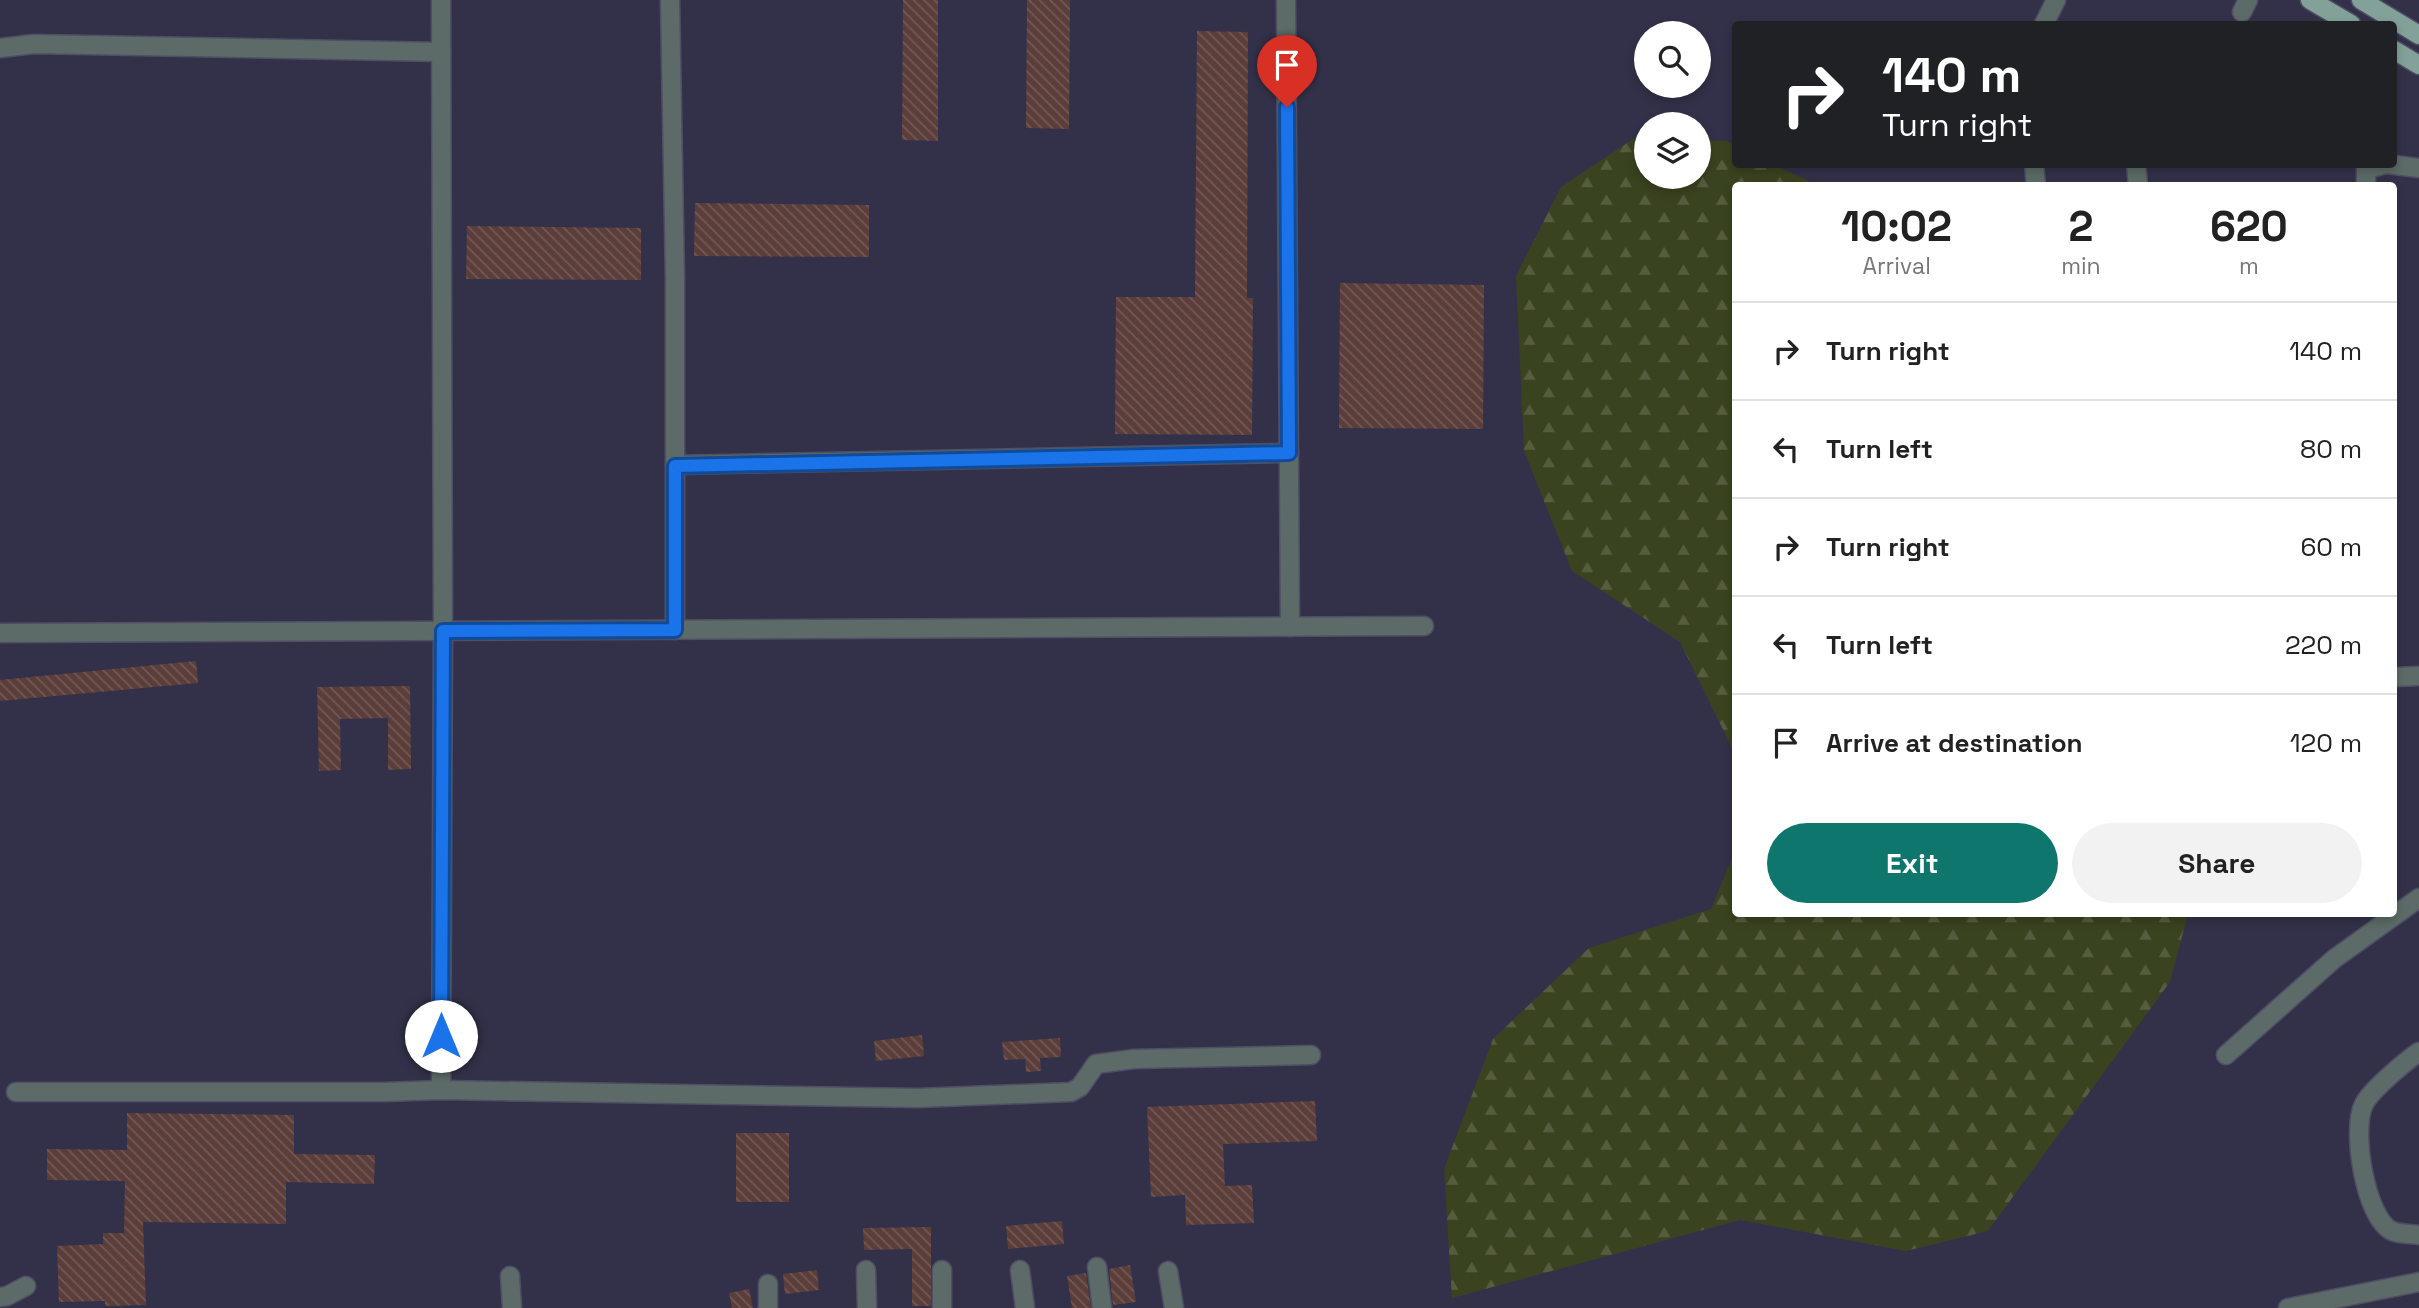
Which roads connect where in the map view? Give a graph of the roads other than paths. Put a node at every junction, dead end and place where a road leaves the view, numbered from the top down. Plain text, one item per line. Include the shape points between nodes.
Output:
1 (441, 0) edge
2 (670, 0) edge
3 (1286, 0) edge
4 (2056, 0) edge
5 (2310, 0) edge
6 (2361, 0) edge
7 (2046, 21) edge
8 (2346, 21) edge
9 (2396, 21) edge
10 (2397, 22) edge
11 (2419, 35) edge
12 (0, 48) edge
13 (441, 52) junction
14 (2397, 52) edge
15 (2419, 65) edge
16 (2397, 165) edge
17 (2419, 168) edge
18 (1289, 453) junction
19 (675, 466) junction
20 (1424, 626) dead end
21 (1290, 627) junction
22 (675, 630) junction
23 (443, 631) junction
24 (0, 633) edge
25 (2419, 676) edge
26 (2397, 677) edge
27 (2419, 898) edge
28 (2397, 914) edge
29 (2393, 917) edge
30 (2419, 1052) edge
31 (1311, 1055) dead end
32 (2226, 1055) dead end
33 (441, 1090) junction
34 (16, 1092) dead end
35 (2419, 1235) edge
36 (1097, 1267) dead end
37 (866, 1270) dead end
38 (942, 1270) dead end
39 (1020, 1270) dead end
40 (1168, 1271) dead end
41 (510, 1276) dead end
42 (2419, 1282) edge
43 (768, 1284) dead end
44 (26, 1286) dead end
45 (0, 1297) edge
46 (2366, 1300) edge
47 (512, 1308) edge
48 (768, 1308) edge
49 (867, 1308) edge
50 (942, 1308) edge
51 (1025, 1308) edge
52 (1102, 1308) edge
53 (1174, 1308) edge
54 (2288, 1308) edge

1 - 13 street
2 - 19 street
3 - 18 street
4 - 7 street
5 - 8 main road
6 - 9 main road
10 - 11 main road
12 - 13 street via 34,44
13 - 23 street
14 - 15 main road
16 - 17 street
18 - 19 street
18 - 21 street
19 - 22 street
20 - 21 street
21 - 22 street
22 - 23 street
23 - 24 street
23 - 33 street
25 - 26 street
27 - 28 street
29 - 32 street via 2334,959
30 - 35 street via 2364,1102 2359,1119 2362,1162 2374,1210 2391,1231
31 - 33 street via 1134,1059 1096,1065 1080,1087 1053,1093 918,1098
33 - 34 street
36 - 52 street
37 - 49 street
38 - 50 street
39 - 51 street
40 - 53 street
41 - 47 street
42 - 46 street
43 - 48 street
44 - 45 street
46 - 54 street

